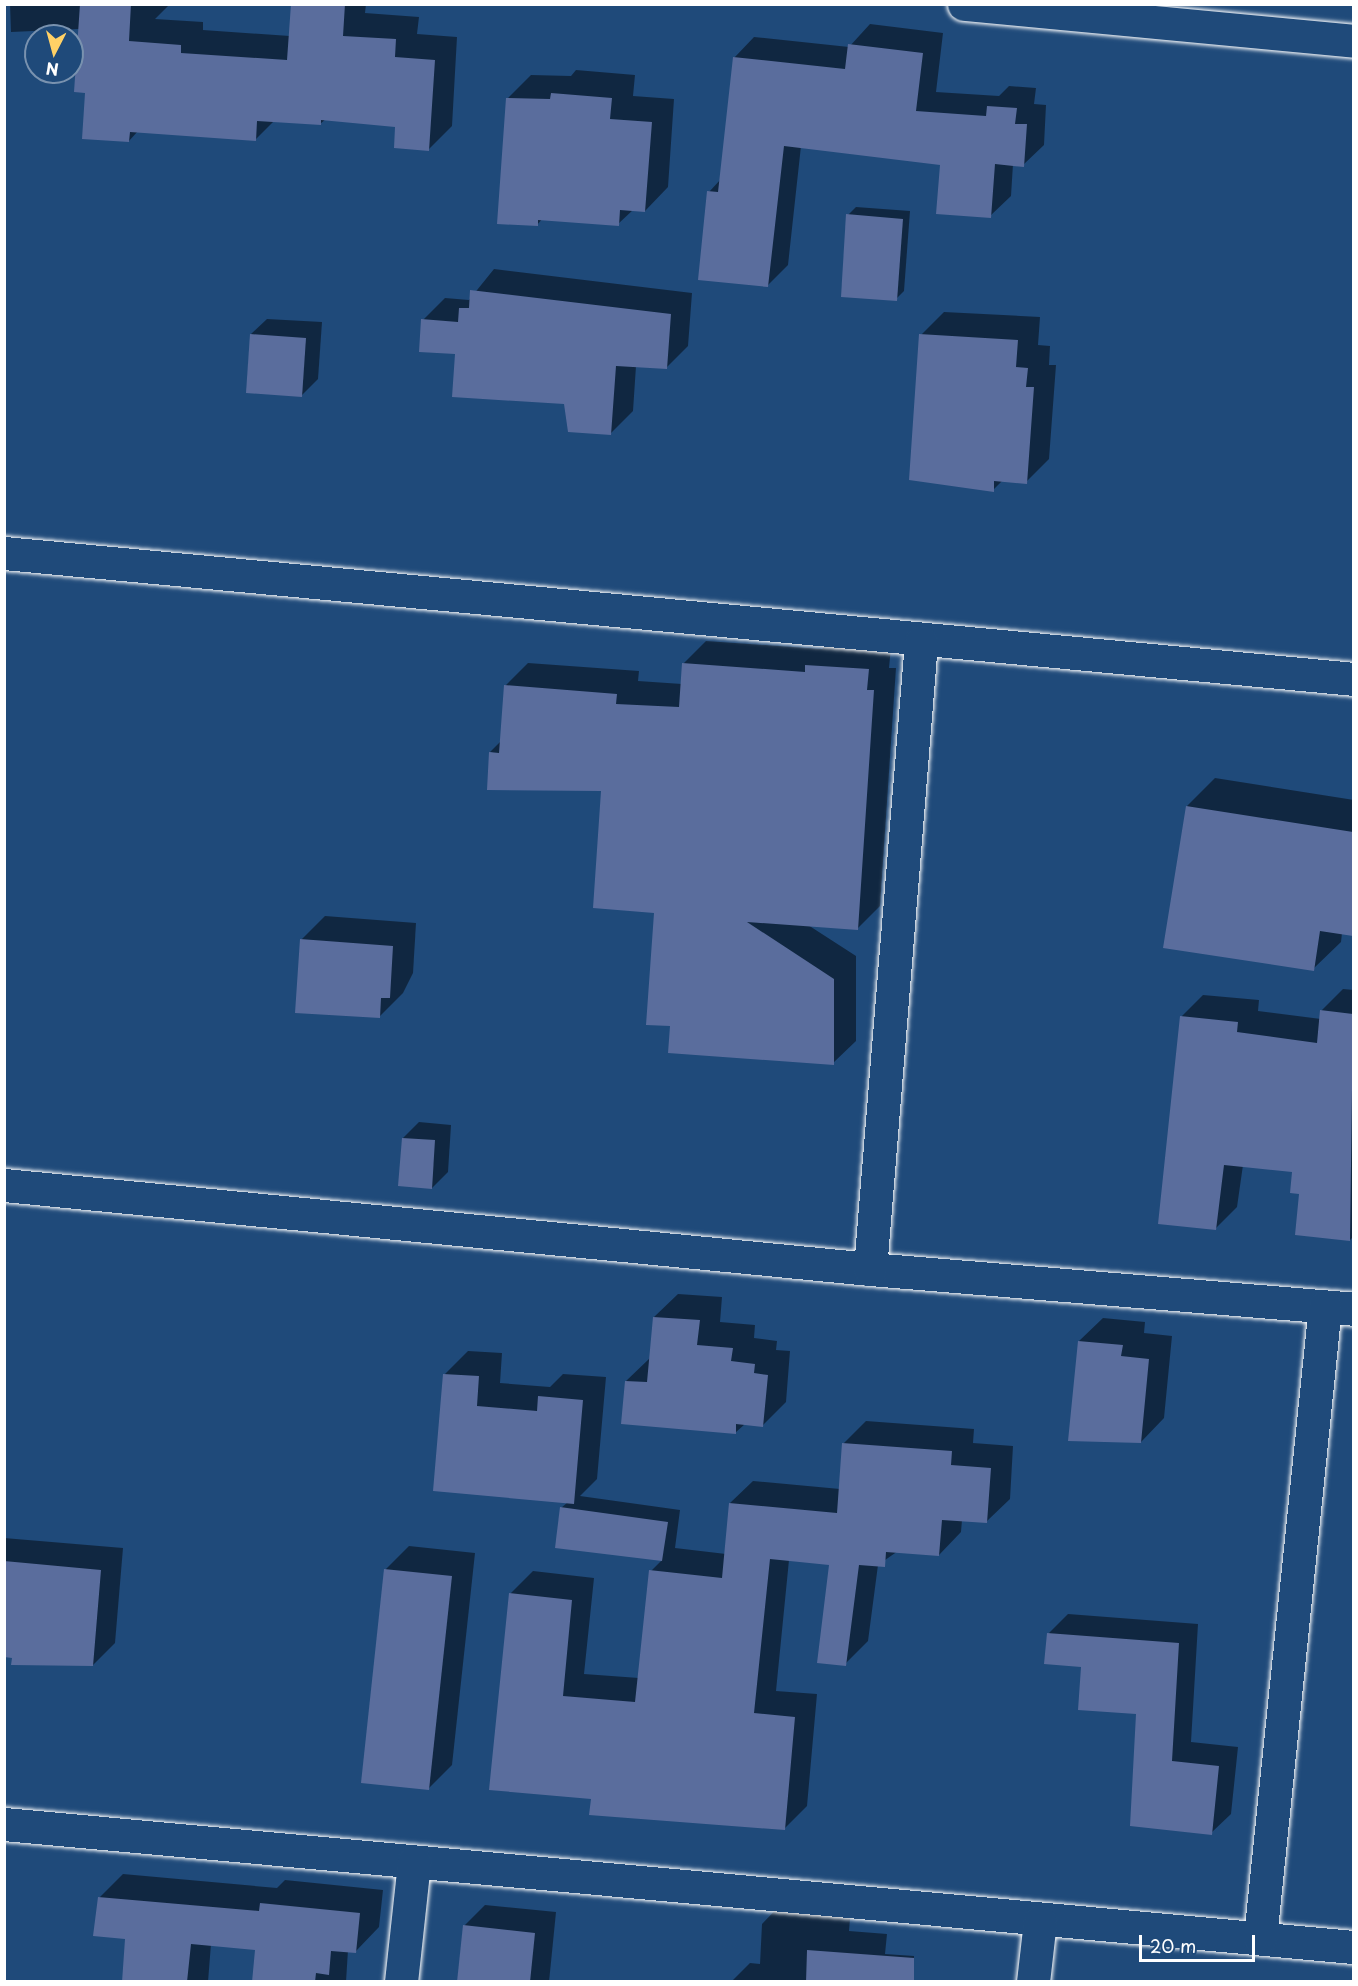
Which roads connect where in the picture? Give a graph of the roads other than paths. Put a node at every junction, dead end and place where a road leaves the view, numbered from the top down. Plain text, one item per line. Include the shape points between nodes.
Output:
1 (964, 4) edge
2 (1353, 41) edge
3 (4, 554) edge
4 (921, 642) junction
5 (1353, 679) edge
6 (4, 1185) edge
7 (870, 1269) junction
8 (1339, 1307) edge
9 (4, 1824) edge
10 (414, 1862) junction
11 (1040, 1921) junction
12 (1260, 1938) junction
13 (1353, 1947) edge
14 (401, 1982) edge
15 (1033, 1982) edge

1 - 2 street
3 - 4 street
4 - 5 street
4 - 7 street
6 - 7 street
7 - 8 street
8 - 12 street
9 - 10 street
10 - 11 street
10 - 14 street
11 - 12 street
11 - 15 street
12 - 13 street

